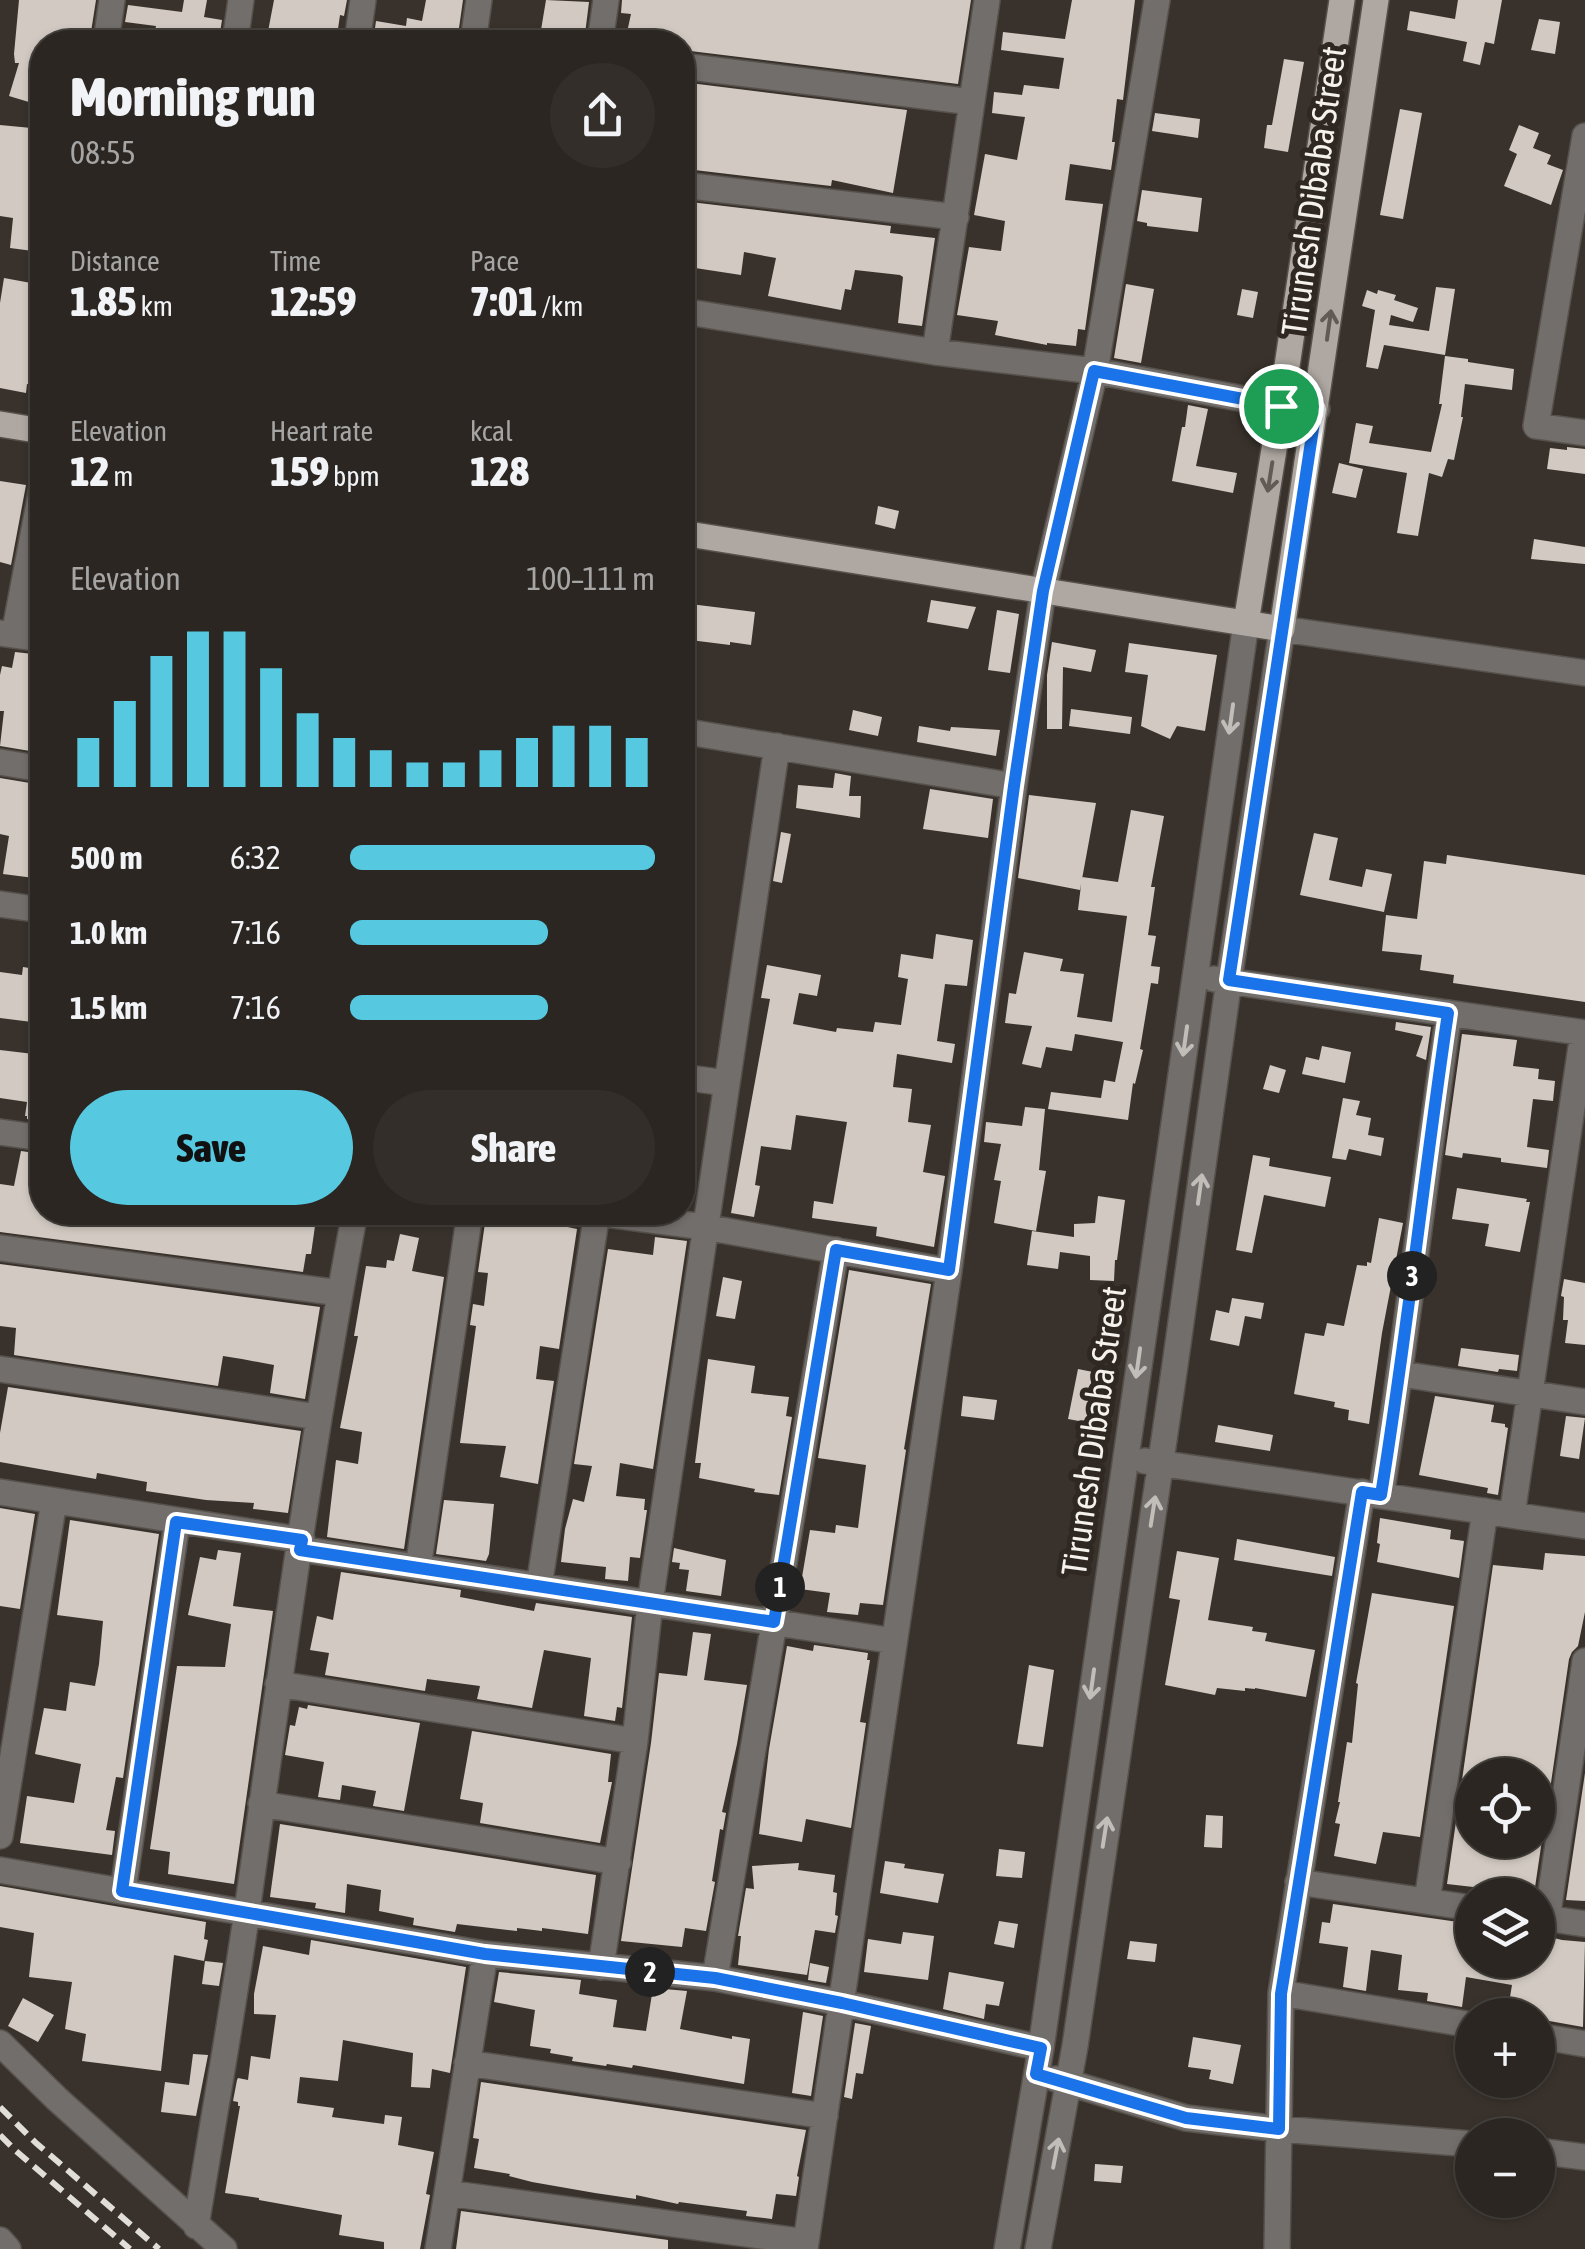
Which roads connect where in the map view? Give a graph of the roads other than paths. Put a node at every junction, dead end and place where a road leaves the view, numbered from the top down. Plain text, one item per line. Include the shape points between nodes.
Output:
1 (112, 0) edge
2 (241, 0) edge
3 (363, 0) edge
4 (479, 0) edge
5 (606, 0) edge
6 (987, 0) edge
7 (1157, 0) edge
8 (1342, 0) edge
9 (1376, 0) edge
10 (108, 30) edge
11 (237, 30) edge
12 (358, 30) edge
13 (475, 30) edge
14 (602, 30) edge
15 (695, 68) edge
16 (972, 102) junction
17 (1585, 136) edge
18 (695, 187) edge
19 (956, 217) junction
20 (695, 313) edge
21 (934, 352) junction
22 (1094, 371) junction
23 (1281, 406) junction
24 (1316, 409) junction
25 (0, 424) edge
26 (30, 429) edge
27 (1585, 433) edge
28 (695, 535) edge
29 (30, 538) edge
30 (1043, 591) junction
31 (1246, 623) junction
32 (1282, 628) junction
33 (7, 634) edge
34 (1585, 673) edge
35 (695, 734) edge
36 (776, 746) junction
37 (0, 762) edge
38 (30, 766) edge
39 (1014, 786) junction
40 (0, 904) edge
41 (30, 908) edge
42 (1194, 977) junction
43 (1229, 980) junction
44 (1448, 1013) junction
45 (1584, 1033) edge
46 (695, 1079) edge
47 (726, 1083) junction
48 (0, 1132) edge
49 (30, 1136) edge
50 (353, 1225) edge
51 (468, 1225) edge
52 (592, 1225) edge
53 (683, 1225) edge
54 (705, 1228) junction
55 (0, 1248) edge
56 (836, 1250) junction
57 (949, 1270) junction
58 (340, 1294) junction
59 (0, 1369) edge
60 (1401, 1374) junction
61 (1530, 1393) junction
62 (1585, 1402) edge
63 (318, 1418) junction
64 (1124, 1458) junction
65 (1160, 1463) junction
66 (0, 1492) edge
67 (1371, 1494) junction
68 (54, 1502) junction
69 (1485, 1511) junction
70 (1512, 1515) junction
71 (176, 1522) junction
72 (1585, 1526) edge
73 (301, 1545) junction
74 (418, 1568) junction
75 (539, 1586) junction
76 (650, 1603) junction
77 (774, 1622) junction
78 (894, 1641) junction
79 (1585, 1660) edge
80 (278, 1684) junction
81 (635, 1742) junction
82 (261, 1804) junction
83 (0, 1836) edge
84 (618, 1862) junction
85 (0, 1870) edge
86 (1549, 1878) edge
87 (1298, 1882) junction
88 (122, 1891) junction
89 (1427, 1901) junction
90 (1455, 1905) edge
91 (246, 1914) junction
92 (1555, 1920) edge
93 (1585, 1924) edge
94 (485, 1954) junction
95 (601, 1967) junction
96 (715, 1978) junction
97 (1281, 1994) junction
98 (842, 2003) junction
99 (1455, 2022) edge
100 (1555, 2039) edge
101 (0, 2043) edge
102 (1585, 2044) edge
103 (1041, 2048) junction
104 (467, 2063) junction
105 (1036, 2074) junction
106 (1069, 2082) junction
107 (825, 2116) junction
108 (1279, 2129) junction
109 (1455, 2143) edge
110 (1555, 2153) edge
111 (1585, 2157) edge
112 (447, 2193) junction
113 (196, 2226) junction
114 (0, 2240) edge
115 (806, 2245) edge
116 (8, 2249) edge
117 (224, 2249) edge
118 (438, 2249) edge
119 (1007, 2249) edge
120 (1038, 2249) edge
121 (1277, 2249) edge

1 - 10 street
2 - 11 street
3 - 12 street
4 - 13 street
5 - 14 street
6 - 16 street
7 - 22 street
8 - 23 main road, Tirunesh Dibaba Street
24 -> 9 main road, Tirunesh Dibaba Street
15 - 16 street
16 - 19 street
17 - 27 street via 1536,426
18 - 19 street
19 - 21 street
20 - 21 street
21 - 22 street
22 - 23 street
22 - 30 street
23 - 24 street
23 -> 31 main road, Tirunesh Dibaba Street
24 - 32 main road, Tirunesh Dibaba Street
25 - 26 main road
28 - 30 main road
29 - 33 street
30 - 31 main road
30 - 39 street
31 - 32 main road
31 -> 42 street, Tirunesh Dibaba Street
32 - 34 street
32 - 43 street, Tirunesh Dibaba Street
35 - 36 street
36 - 39 street
36 - 47 street
37 - 38 street
39 - 57 street
40 - 41 street
42 - 43 street
42 -> 64 street, Tirunesh Dibaba Street
43 - 44 street
65 -> 43 street, Tirunesh Dibaba Street
44 - 45 street
44 - 60 street
45 - 61 street
46 - 47 street
47 - 54 street
48 - 49 street
50 - 58 street
51 - 74 street
52 - 75 street
53 - 54 street
54 - 56 street
54 - 76 street
55 - 58 street
56 - 57 street
56 - 77 street
57 - 78 street
58 - 63 street
59 - 63 street
60 - 61 street
60 - 67 street
61 - 62 street
61 - 70 street
63 - 73 street
64 - 65 street
64 -> 103 street, Tirunesh Dibaba Street
65 - 67 street
106 -> 65 street, Tirunesh Dibaba Street
66 - 68 street
67 - 69 street
67 - 87 street
68 - 71 street
68 - 83 street
69 - 70 street
69 - 89 street
70 - 72 street
71 - 73 street
71 - 88 street
73 - 74 street
73 - 80 street
74 - 75 street
75 - 76 street
76 - 77 street
76 - 81 street
77 - 78 street
77 - 96 street
78 - 98 street
79 - 86 street
80 - 81 street
80 - 82 street
81 - 84 street
82 - 84 street
82 - 91 street
84 - 95 street
85 - 88 street
87 - 89 street
87 - 97 street
88 - 91 street
89 - 90 street
91 - 94 street
91 - 113 street
92 - 93 street
94 - 95 street
94 - 104 street
95 - 96 street
96 - 98 street
97 - 99 street
97 - 108 street
98 - 103 street
98 - 107 street
100 - 102 street
101 - 113 street
103 - 105 street, Tirunesh Dibaba Street
104 - 107 street
104 - 112 street
105 - 106 street
105 - 119 street, Tirunesh Dibaba Street
106 - 108 street via 1186,2118
120 -> 106 street, Tirunesh Dibaba Street
107 - 115 street
108 - 109 street
108 - 121 street
110 - 111 street
112 - 115 street
112 - 118 street
113 - 117 street
114 - 116 street

